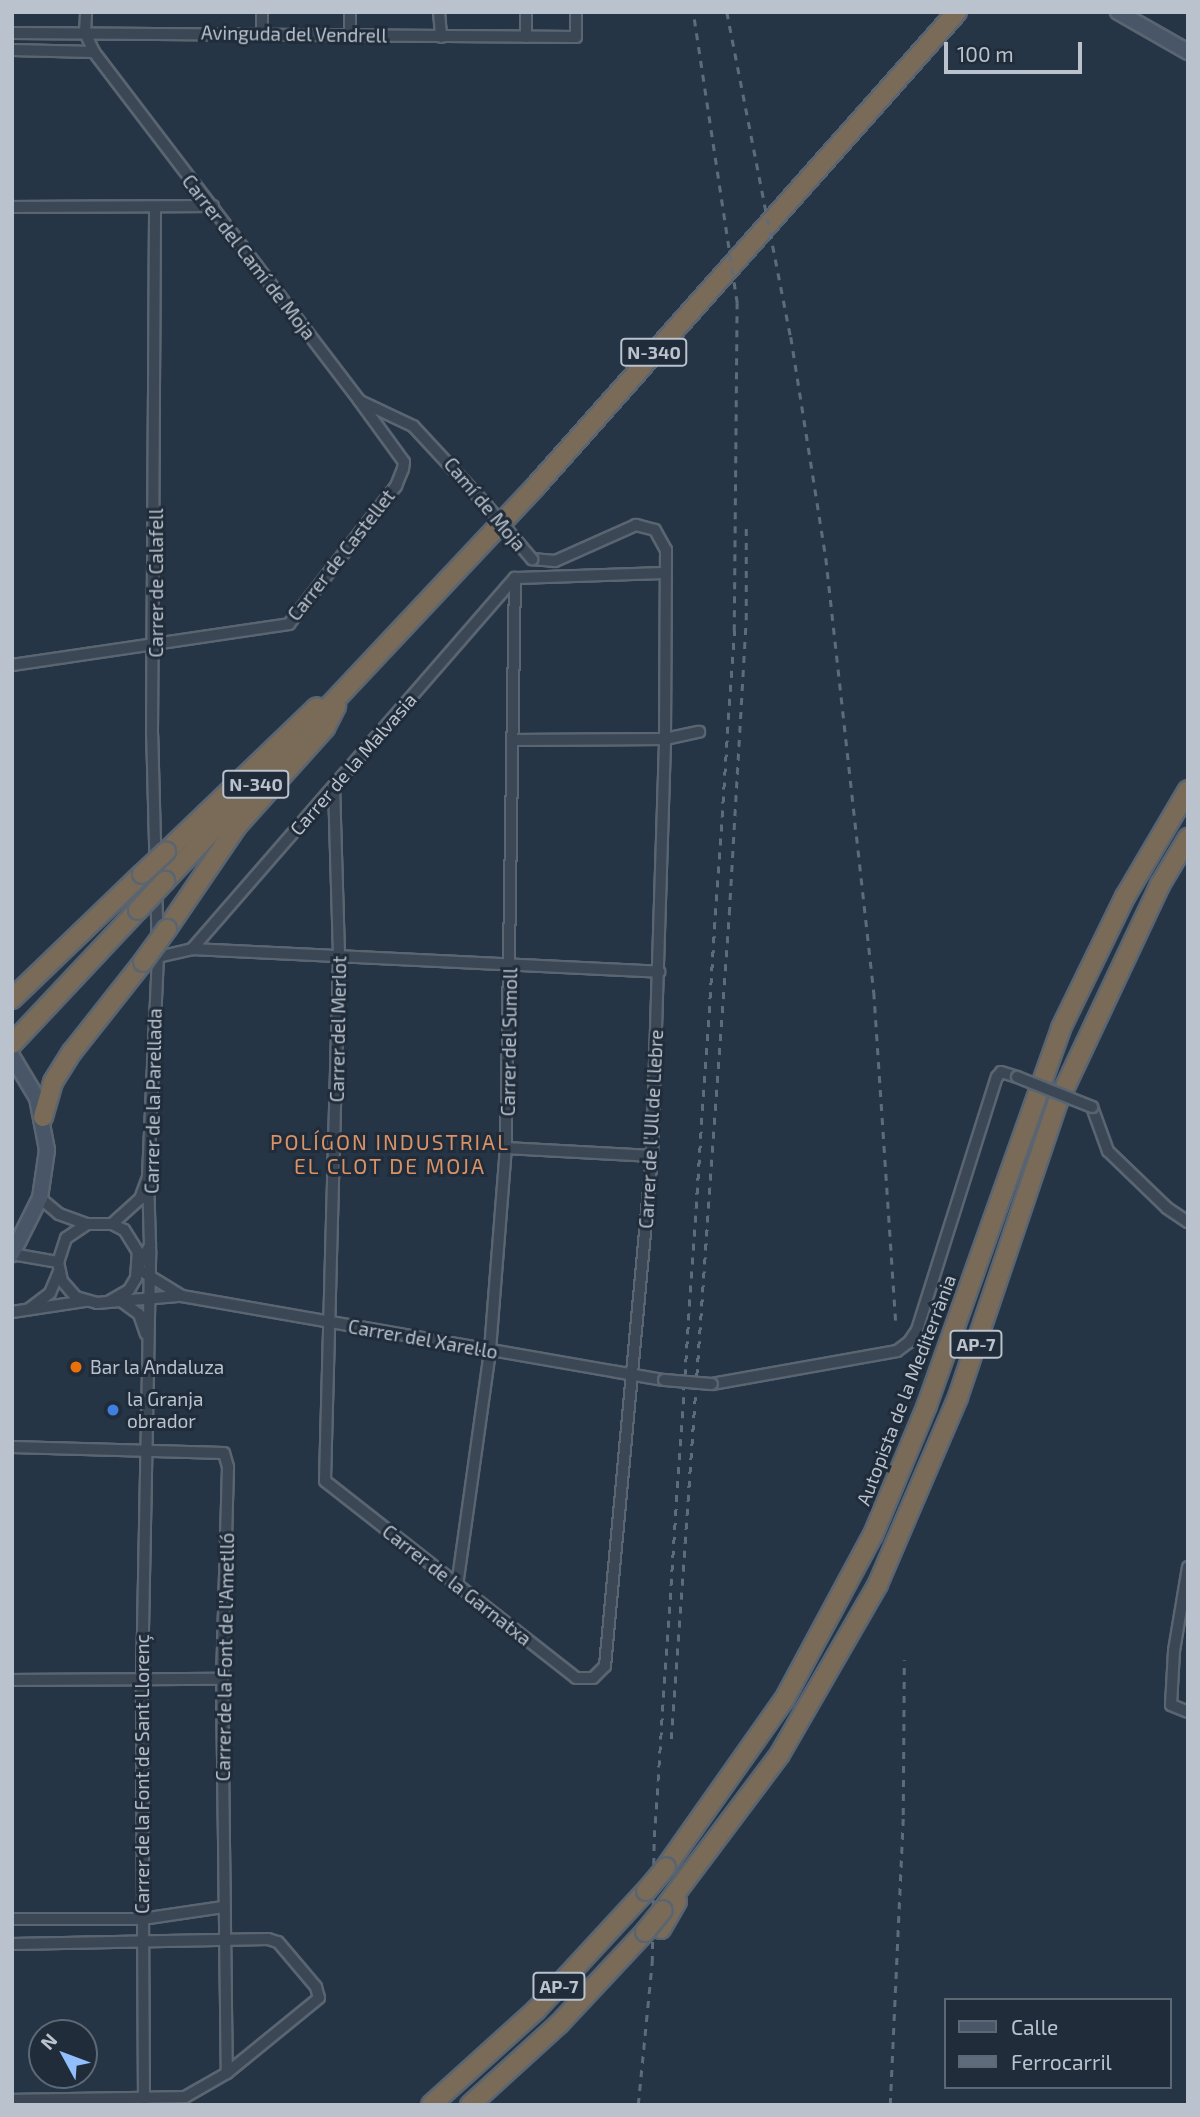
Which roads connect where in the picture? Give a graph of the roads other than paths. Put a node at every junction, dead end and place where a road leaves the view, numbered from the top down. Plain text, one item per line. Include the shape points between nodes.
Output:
1 (86, 12) edge
2 (262, 12) edge
3 (350, 12) edge
4 (439, 12) edge
5 (526, 12) edge
6 (576, 12) edge
7 (957, 12) edge
8 (1118, 12) edge
9 (12, 33) edge
10 (85, 33) junction
11 (262, 33) junction
12 (350, 35) junction
13 (441, 37) junction
14 (526, 37) junction
15 (12, 50) edge
16 (94, 52) junction
17 (1188, 52) edge
18 (213, 206) junction
19 (12, 207) edge
20 (155, 208) junction
21 (359, 400) junction
22 (404, 462) joint
23 (665, 573) junction
24 (515, 578) junction
25 (156, 645) junction
26 (12, 665) edge
27 (346, 686) junction
28 (699, 732) dead end
29 (665, 739) junction
30 (512, 740) junction
31 (334, 786) junction
32 (1188, 790) edge
33 (1188, 838) edge
34 (192, 949) junction
35 (339, 959) junction
36 (150, 960) junction
37 (511, 967) junction
38 (659, 972) junction
39 (12, 999) edge
40 (18, 1038) edge
41 (12, 1056) edge
42 (43, 1117) junction
43 (506, 1147) junction
44 (652, 1156) junction
45 (148, 1176) junction
46 (40, 1198) junction
47 (1188, 1222) edge
48 (87, 1224) junction
49 (112, 1224) junction
50 (150, 1245) junction
51 (12, 1254) edge
52 (58, 1267) junction
53 (139, 1267) junction
54 (152, 1281) junction
55 (182, 1296) junction
56 (152, 1298) junction
57 (86, 1301) junction
58 (119, 1301) junction
59 (108, 1302) junction
60 (26, 1311) junction
61 (12, 1312) edge
62 (332, 1323) junction
63 (146, 1335) junction
64 (490, 1350) junction
65 (632, 1377) junction
66 (12, 1447) edge
67 (145, 1448) junction
68 (325, 1481) joint
69 (1188, 1567) edge
70 (457, 1586) junction
71 (593, 1678) joint
72 (222, 1679) junction
73 (12, 1680) edge
74 (142, 1682) junction
75 (1188, 1712) edge
76 (223, 1908) junction
77 (12, 1919) edge
78 (142, 1919) junction
79 (653, 1930) junction
80 (143, 1942) junction
81 (224, 1942) junction
82 (12, 1944) edge
83 (227, 2073) junction
84 (144, 2099) junction
85 (12, 2100) edge
86 (431, 2105) edge
87 (470, 2105) edge
88 (485, 2105) edge

1 - 10 street
2 - 11 street
3 - 12 street
4 - 13 street
5 - 14 street
6 - 14 street, Avinguda del Vendrell via 576,37
7 - 27 highway, N-340 via 536,485
8 - 17 street
9 - 10 street, Avinguda del Vendrell
10 - 11 street, Avinguda del Vendrell
10 - 16 street, Carrer del Camí de Moja
11 - 12 street, Avinguda del Vendrell
12 - 13 street, Avinguda del Vendrell
13 - 14 street, Avinguda del Vendrell
15 - 16 street
16 - 18 street, Carrer del Camí de Moja
18 - 20 street
18 - 21 street, Carrer del Camí de Moja
19 - 20 street
20 - 25 street, Carrer de Calafell
21 - 22 street, Carrer del Camí de Moja
21 - 23 street, Camí de Moja, bridge via 413,426 532,559 555,561 636,525 646,526 662,538
22 - 25 street, Carrer de Castellet via 396,486 289,624
23 - 24 street
23 - 29 street, Carrer de l'Ull de Llebre
24 - 30 street, Carrer del Sumoll
24 - 31 street, Carrer de la Malvasia
25 - 26 street, Carrer de Castellet
25 - 36 street, Carrer de Calafell
27 - 36 highway, bridge via 325,728 237,826
27 - 39 highway, bridge via 298,720
27 - 40 highway, N-340, bridge
28 - 29 street
29 - 30 street
29 - 38 street, Carrer de l'Ull de Llebre
30 - 37 street, Carrer del Sumoll
31 - 34 street, Carrer de la Malvasia
31 - 35 street, Carrer del Merlot
32 - 86 highway, Autopista de la Mediterrània / AP-7, bridge via 1125,897 1061,1028 918,1427 853,1577 771,1720 646,1891 536,2010
33 - 79 highway, AP-7 via 1154,897 1058,1102 958,1397 898,1542 818,1694
34 - 35 street
34 - 36 street
35 - 37 street
35 - 62 street, Carrer del Merlot
36 - 42 highway via 60,1072
36 - 45 street, Carrer de la Parellada
37 - 38 street
37 - 43 street, Carrer del Sumoll
38 - 44 street, Carrer de l'Ull de Llebre
41 - 42 street via 30,1083
42 - 46 street via 47,1150
43 - 44 street
43 - 64 street, Carrer del Sumoll
44 - 65 street, Carrer de l'Ull de Llebre
45 - 49 street via 140,1199
45 - 50 street, Carrer de la Parellada
46 - 48 street via 59,1214
46 - 51 street
47 - 65 street, Carrer del Xarel·lo, bridge via 1108,1151 1092,1107 1001,1072 917,1330 909,1342 897,1350 712,1384
48 - 49 street
48 - 52 street via 66,1238
49 - 53 street via 132,1240
50 - 53 street, Carrer de la Parellada
50 - 54 street, Carrer de la Parellada
51 - 52 street
52 - 57 street via 68,1290
52 - 60 street via 50,1293
53 - 54 street
53 - 59 street via 129,1290
54 - 55 street
54 - 56 street, Carrer de la Parellada
55 - 56 street
55 - 62 street, Carrer del Xarel·lo
56 - 58 street
56 - 63 street, Carrer de la Parellada
57 - 59 street
57 - 60 street
58 - 59 street
58 - 63 street via 139,1314
60 - 61 street
62 - 64 street, Carrer del Xarel·lo
62 - 68 street, Carrer del Merlot
63 - 67 street, Carrer de la Parellada
64 - 65 street, Carrer del Xarel·lo
64 - 70 street, Carrer del Sumoll
65 - 71 street, Carrer de l'Ull de Llebre via 605,1666
66 - 67 street, Carrer de la Font de l'Ametlló
67 - 72 street, Carrer de la Font de l'Ametlló via 224,1453 228,1467
67 - 74 street, Carrer de la Font de Sant Llorenç
68 - 70 street, Carrer de la Garnatxa
69 - 75 street via 1175,1639 1171,1705
70 - 71 street, Carrer de la Garnatxa via 576,1678
72 - 74 street
72 - 76 street, Carrer de la Font de l'Ametlló
73 - 74 street
74 - 78 street, Carrer de la Font de Sant Llorenç
76 - 78 street
76 - 81 street, Carrer de la Font de l'Ametlló
77 - 78 street
78 - 80 street, Carrer de la Font de Sant Llorenç
79 - 87 highway, AP-7
79 - 88 highway via 590,2007
80 - 81 street
80 - 82 street
80 - 84 street, Carrer de la Font de Sant Llorenç
81 - 83 street, Carrer de la Font de l'Ametlló
81 - 83 street via 278,1941 316,1987 319,1998
83 - 84 street via 185,2097
84 - 85 street

